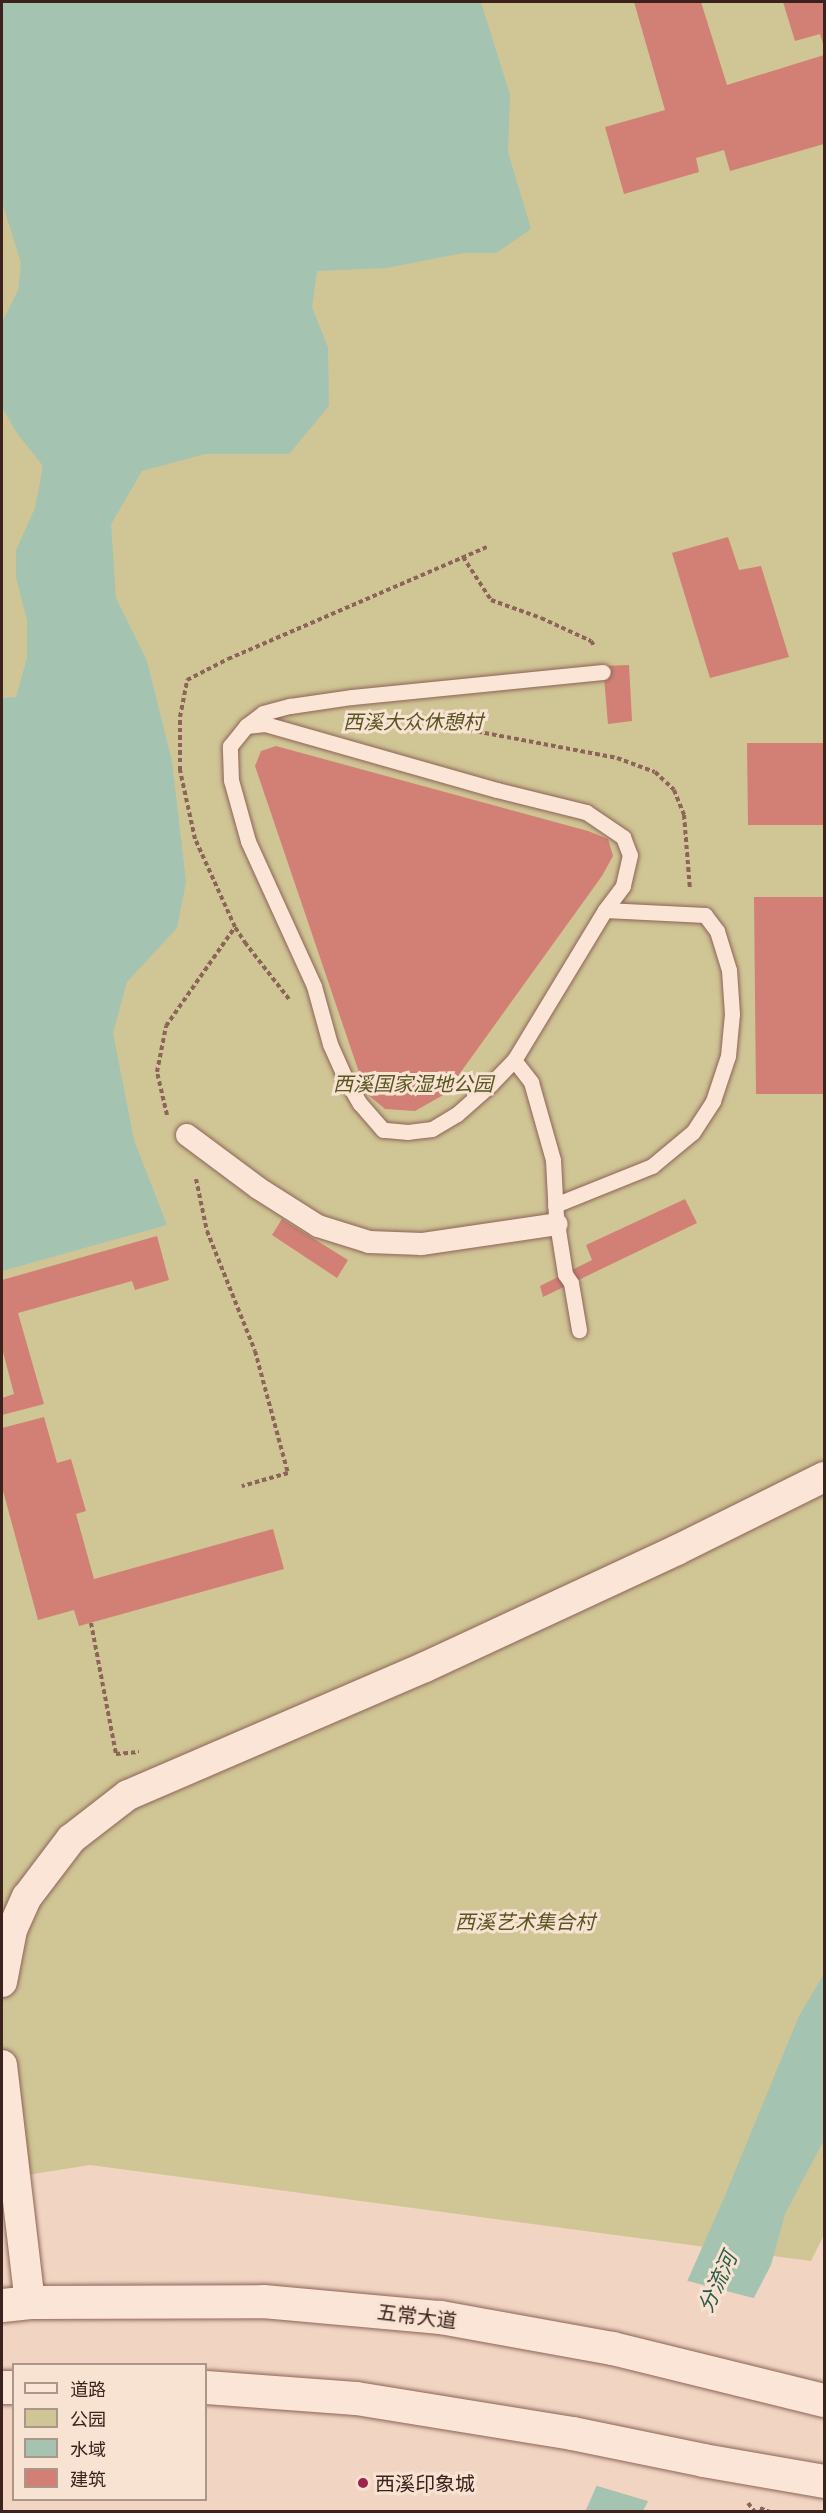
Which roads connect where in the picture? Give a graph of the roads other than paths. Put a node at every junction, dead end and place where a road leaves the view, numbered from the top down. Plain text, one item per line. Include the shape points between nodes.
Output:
1 (603, 672) dead end
2 (246, 726) junction
3 (605, 910) junction
4 (514, 1060) junction
5 (188, 1135) road end
6 (556, 1215) junction
7 (579, 1330) dead end
8 (825, 1477) edge
9 (2, 1982) edge
10 (2, 2065) edge
11 (16, 2304) edge
12 (207, 2387) edge
13 (825, 2400) edge
14 (825, 2481) edge

1 - 2 lane via 341,698 263,713
2 - 3 lane via 265,724 586,812 623,837 630,855 623,886
2 - 4 lane via 230,746 231,780 248,841 314,986 330,1044 360,1104 383,1130 432,1129 465,1107
3 - 4 lane
3 - 6 lane via 705,915 717,931 729,970 732,1014 728,1056 713,1101 693,1132 652,1166
4 - 6 lane via 531,1082 543,1121 553,1160
5 - 6 street via 258,1188 318,1226 369,1242 422,1244
6 - 7 lane
8 - 9 street via 425,1667 128,1796 71,1839 27,1897 12,1930
10 - 11 street
11 - 13 main road, 五常大道 via 263,2301 440,2317 612,2348
12 - 14 main road via 356,2398 572,2433

